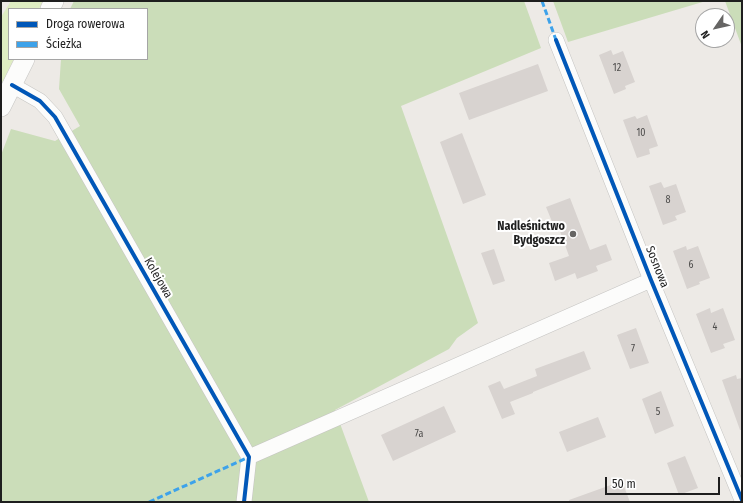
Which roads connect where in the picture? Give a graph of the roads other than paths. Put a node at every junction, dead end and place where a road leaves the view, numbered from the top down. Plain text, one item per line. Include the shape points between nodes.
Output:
1 (556, 40) dead end
2 (24, 60) edge
3 (12, 84) junction
4 (1, 107) edge
5 (651, 280) junction
6 (249, 457) junction
7 (742, 500) edge
8 (244, 502) edge

1 - 5 street, Sosnowa
2 - 3 street
3 - 4 street
3 - 6 street, Kolejowa via 40,101 55,117
5 - 6 street
5 - 7 street, Sosnowa
6 - 8 street

